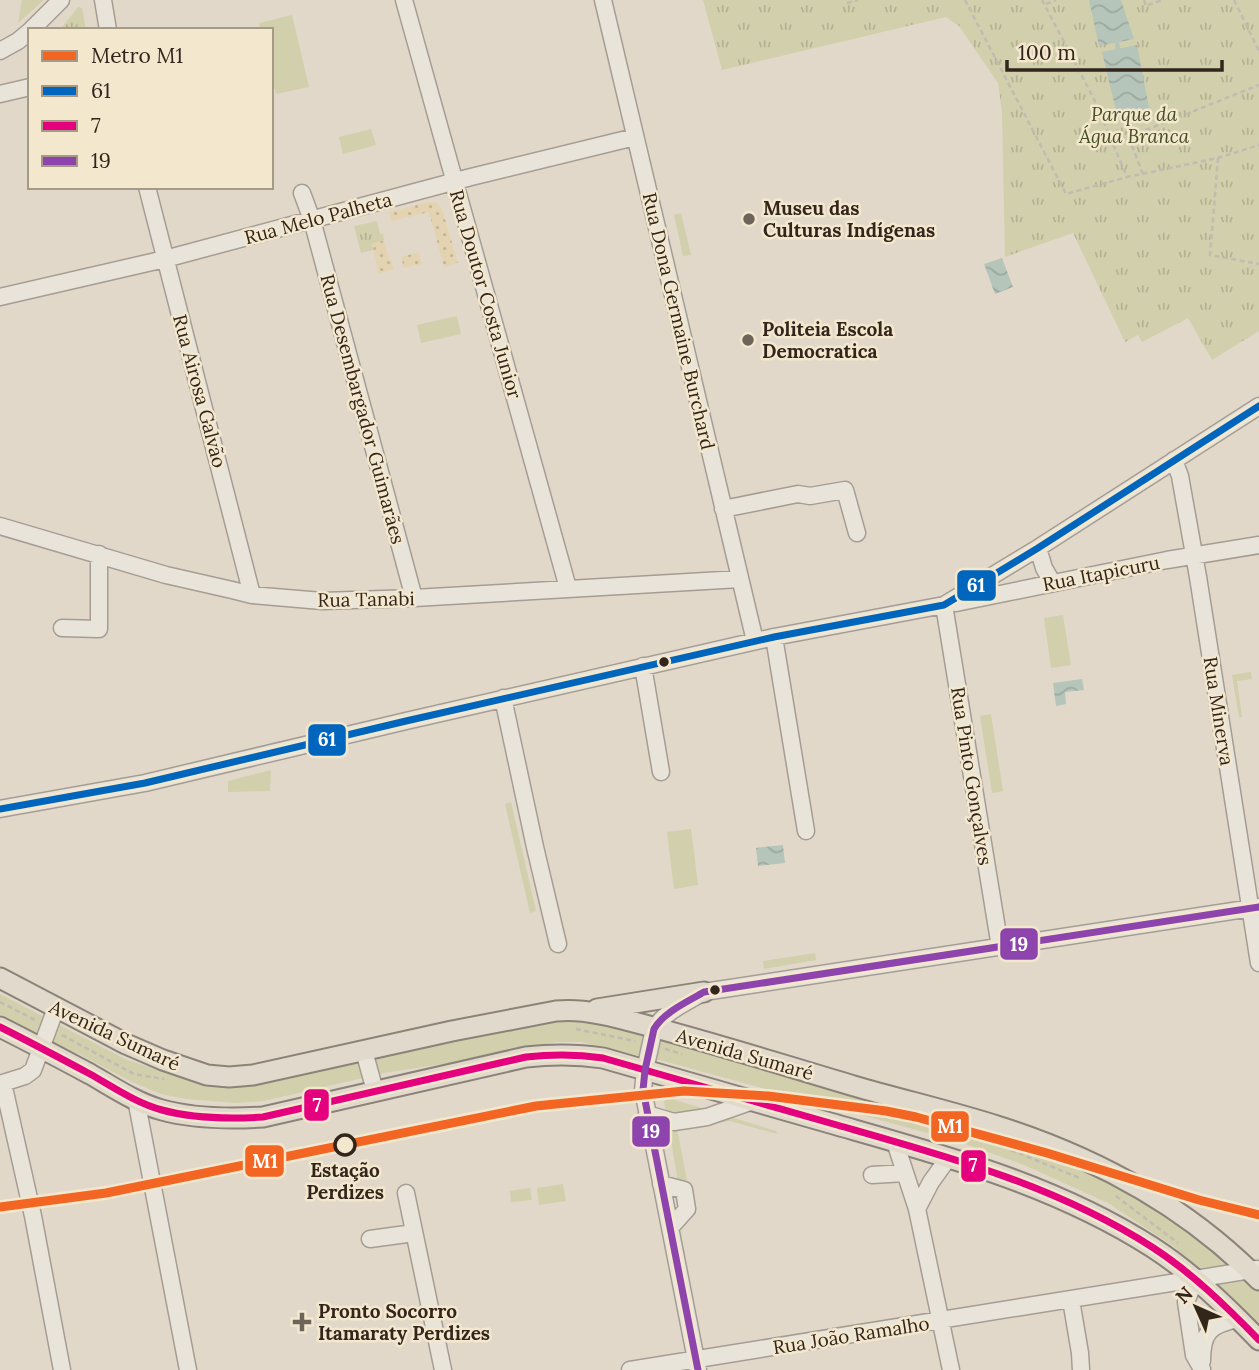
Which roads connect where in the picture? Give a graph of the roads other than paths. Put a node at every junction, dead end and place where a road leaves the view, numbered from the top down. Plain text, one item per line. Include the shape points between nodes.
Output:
1 (60, 0) edge
2 (103, 0) edge
3 (404, 0) edge
4 (603, 0) edge
5 (32, 28) edge
6 (108, 28) edge
7 (28, 32) edge
8 (0, 51) edge
9 (28, 87) edge
10 (0, 94) edge
11 (635, 136) junction
12 (454, 182) junction
13 (147, 189) edge
14 (302, 193) dead end
15 (312, 220) junction
16 (164, 259) junction
17 (0, 297) edge
18 (1259, 406) edge
19 (1174, 460) junction
20 (723, 509) junction
21 (0, 526) edge
22 (857, 533) dead end
23 (1259, 545) edge
24 (1038, 548) junction
25 (99, 554) junction
26 (1194, 556) junction
27 (740, 579) junction
28 (1052, 582) junction
29 (568, 588) junction
30 (983, 590) junction
31 (252, 595) junction
32 (414, 598) junction
33 (944, 605) junction
34 (62, 628) dead end
35 (774, 637) junction
36 (755, 641) junction
37 (643, 666) junction
38 (503, 698) junction
39 (661, 772) dead end
40 (0, 809) edge
41 (806, 831) dead end
42 (1254, 908) edge
43 (558, 944) dead end
44 (1000, 947) junction
45 (1259, 963) edge
46 (0, 978) edge
47 (704, 992) junction
48 (56, 1008) junction
49 (585, 1010) junction
50 (0, 1027) edge
51 (655, 1028) junction
52 (42, 1048) junction
53 (364, 1051) junction
54 (645, 1070) junction
55 (1, 1083) edge
56 (375, 1091) junction
57 (136, 1100) junction
58 (753, 1101) junction
59 (647, 1114) junction
60 (895, 1142) junction
61 (949, 1157) junction
62 (905, 1173) junction
63 (872, 1175) dead end
64 (406, 1193) dead end
65 (917, 1209) junction
66 (414, 1233) junction
67 (370, 1239) dead end
68 (1256, 1273) edge
69 (1195, 1280) junction
70 (1071, 1300) junction
71 (1238, 1319) junction
72 (941, 1321) junction
73 (1259, 1340) edge
74 (697, 1365) edge
75 (62, 1370) edge
76 (188, 1370) edge
77 (443, 1370) edge
78 (630, 1370) edge
79 (951, 1370) edge
80 (1081, 1370) edge
81 (1202, 1370) edge

1 - 5 street
2 - 6 street
3 - 12 street, Rua Doutor Costa Junior
4 - 11 street, Rua Dona Germaine Burchard
7 - 8 street
9 - 10 street
11 - 12 street, Rua Melo Palheta
11 - 20 street, Rua Dona Germaine Burchard
12 - 15 street, Rua Melo Palheta
12 - 29 street, Rua Doutor Costa Junior
13 - 16 street, Rua Airosa Galvão
14 - 15 street, Rua Desembargador Guimarães
15 - 16 street, Rua Melo Palheta
15 - 32 street, Rua Desembargador Guimarães via 339,297
16 - 17 street, Rua Melo Palheta
16 - 31 street, Rua Airosa Galvão
18 - 19 street
19 - 24 street
19 - 26 street, Rua Minerva
20 - 22 street via 845,490
20 - 27 street, Rua Dona Germaine Burchard
21 - 25 street, Rua Tanabi
23 - 26 street, Rua Itapicuru
24 - 28 street
24 - 30 street
25 - 31 street, Rua Tanabi
25 - 34 street via 99,629
26 - 28 street, Rua Itapicuru
26 - 42 street, Rua Minerva
27 - 29 street, Rua Tanabi
27 - 36 street, Rua Dona Germaine Burchard
28 - 30 street, Rua Itapicuru
29 - 32 street, Rua Tanabi
30 - 33 street, Rua Itapicuru
31 - 32 street, Rua Tanabi via 322,601
33 - 35 street, Rua Itapicuru
33 - 44 street, Rua Pinto Gonçalves
35 - 36 street, Rua Itapicuru
35 - 41 street
36 - 37 street, Rua Itapicuru
37 - 38 street, Rua Itapicuru
37 - 39 street
38 - 40 street, Rua Itapicuru via 145,783
38 - 43 street
42 - 44 street
42 - 45 street, Rua Minerva
44 - 47 street
46 - 48 main road, Avenida Sumaré
47 - 49 main road
47 - 51 street
48 - 52 street
48 - 53 main road, Avenida Sumaré via 126,1044 207,1075 253,1075
49 - 51 main road, Avenida Sumaré
49 - 53 main road, Avenida Sumaré via 531,1015
50 - 52 main road
51 - 54 street
51 - 68 main road, Avenida Sumaré via 996,1125 1085,1158 1174,1209
52 - 55 street via 33,1070
52 - 57 main road
53 - 56 street
54 - 56 main road via 580,1054 553,1054
54 - 58 main road
54 - 59 street
55 - 75 street via 33,1216
56 - 57 main road via 236,1119 185,1115
57 - 76 street
58 - 59 street via 707,1117 674,1122
58 - 60 main road
59 - 74 street
60 - 61 main road
60 - 62 street
61 - 65 street
61 - 69 main road via 1090,1211 1151,1246
62 - 63 street
62 - 65 street
64 - 66 street
65 - 72 street
66 - 67 street
66 - 77 street
68 - 69 street, Rua João Ramalho
69 - 70 street, Rua João Ramalho
69 - 71 main road
69 - 81 street via 1186,1302 1194,1355
70 - 72 street, Rua João Ramalho
70 - 80 street
71 - 73 main road
71 - 81 street via 1207,1334
72 - 74 street, Rua João Ramalho
72 - 79 street
74 - 78 street, Rua João Ramalho

